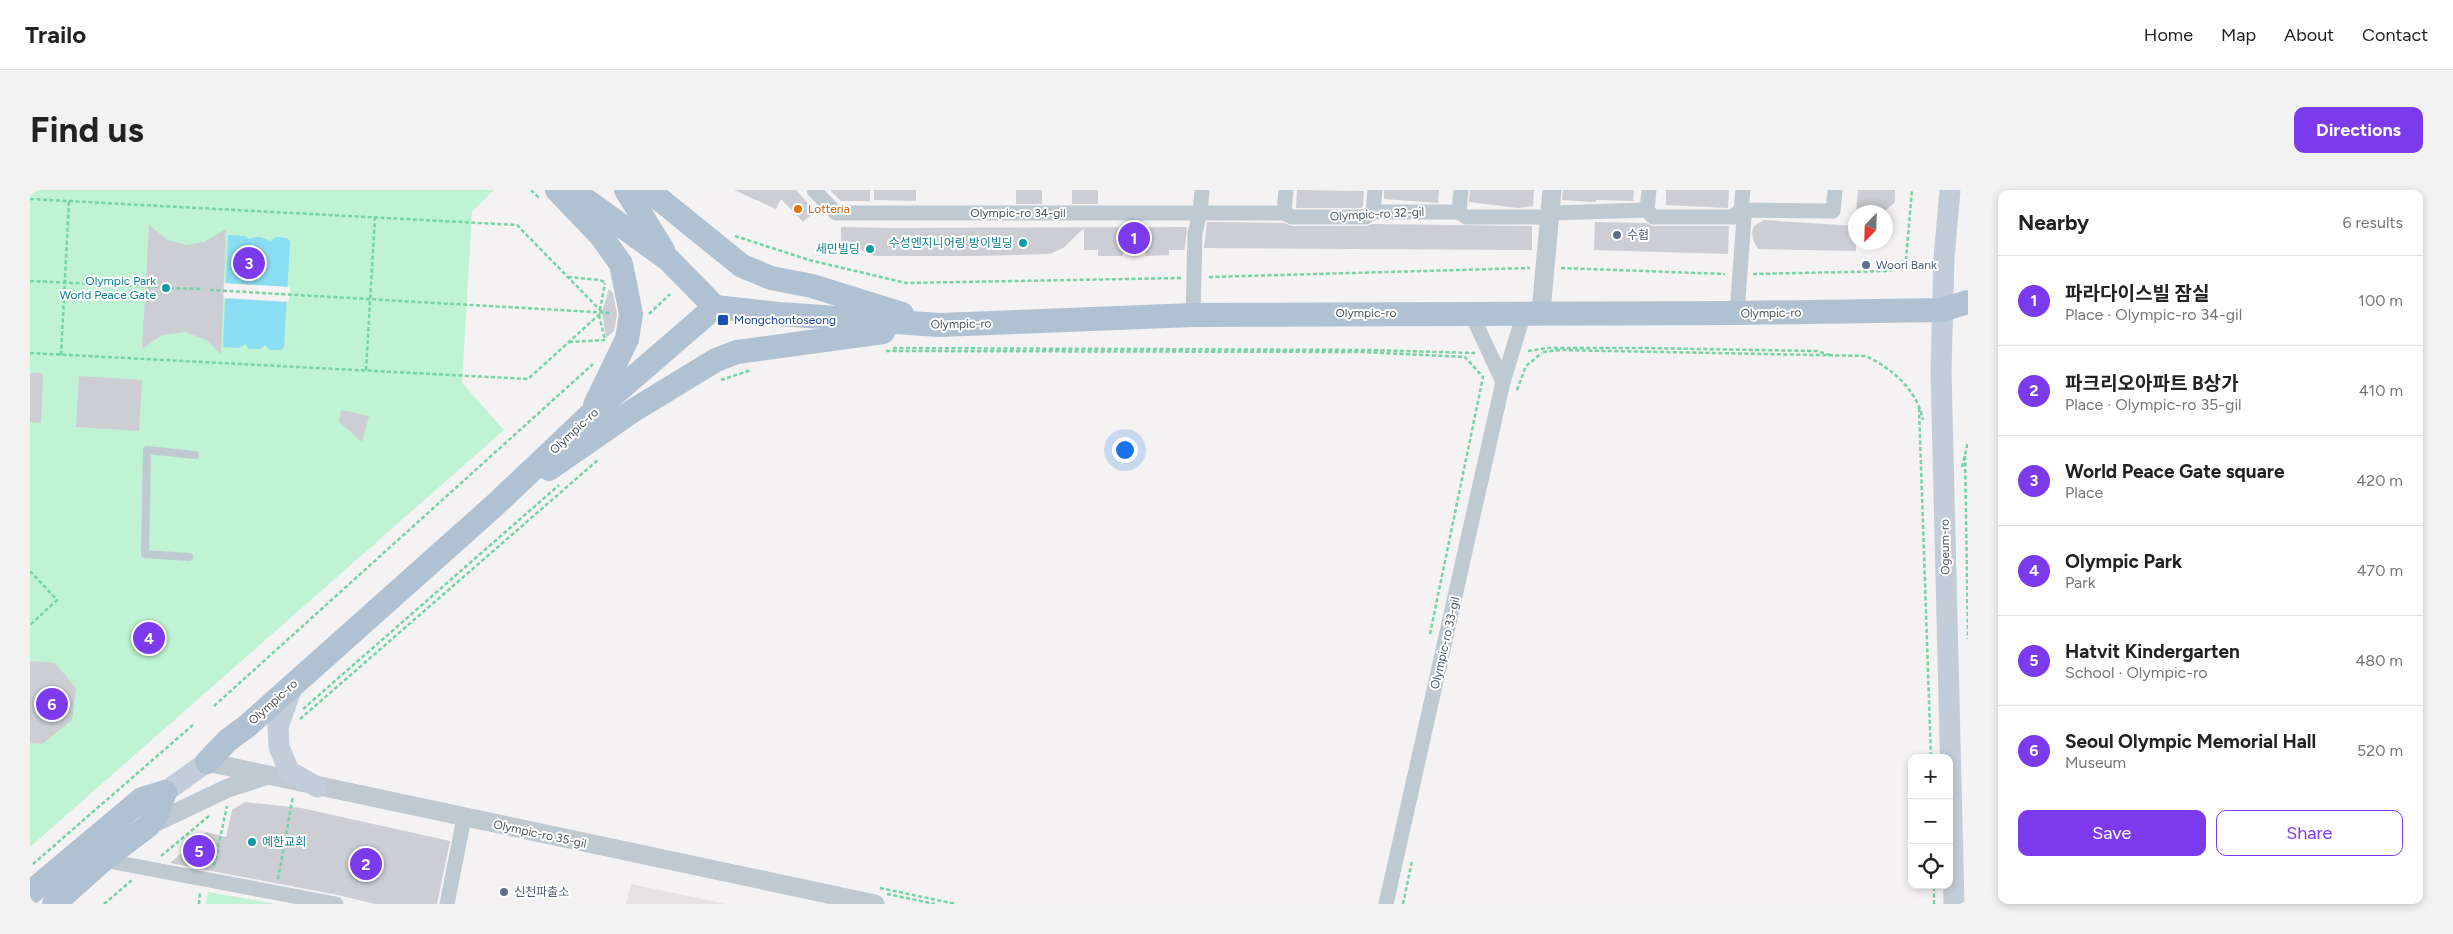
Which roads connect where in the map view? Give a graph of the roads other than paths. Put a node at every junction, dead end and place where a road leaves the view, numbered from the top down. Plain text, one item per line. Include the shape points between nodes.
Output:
1 (572, 190) edge
2 (626, 190) edge
3 (648, 190) edge
4 (814, 190) edge
5 (1202, 190) edge
6 (1286, 190) edge
7 (1375, 190) edge
8 (1461, 190) edge
9 (1552, 190) edge
10 (1649, 190) edge
11 (1743, 190) edge
12 (1835, 190) edge
13 (1950, 190) edge
14 (551, 197) edge
15 (1647, 210) junction
16 (1741, 210) junction
17 (1373, 212) junction
18 (1459, 212) junction
19 (1200, 213) junction
20 (1284, 213) junction
21 (1551, 213) junction
22 (669, 260) junction
23 (1968, 302) edge
24 (715, 307) junction
25 (1942, 310) junction
26 (1471, 313) junction
27 (1532, 313) junction
28 (1737, 313) junction
29 (1193, 315) junction
30 (1968, 318) edge
31 (940, 325) junction
32 (1503, 382) junction
33 (589, 416) junction
34 (195, 455) dead end
35 (495, 505) junction
36 (189, 557) dead end
37 (293, 684) junction
38 (206, 762) junction
39 (266, 776) junction
40 (317, 787) junction
41 (165, 792) junction
42 (464, 818) junction
43 (148, 826) junction
44 (103, 860) junction
45 (30, 892) edge
46 (54, 904) edge
47 (336, 904) edge
48 (447, 904) edge
49 (874, 904) edge
50 (1386, 904) edge
51 (1954, 904) edge

1 - 22 main road
2 - 22 main road
3 - 31 main road via 742,266 771,278 812,286
4 - 19 street, Olympic-ro 34-gil via 836,213
5 - 19 street
6 - 20 street
7 - 17 street
8 - 18 street
9 - 21 street
10 - 15 street
11 - 16 street
12 - 16 street, Olympic-ro 32-gil via 1834,211
13 - 25 main road, Ogeum-ro
14 - 33 main road via 601,236 621,264 630,314 627,340
15 - 16 street, Olympic-ro 32-gil via 1653,217 1733,217
15 - 21 street, Olympic-ro 32-gil
16 - 28 street via 1744,218
17 - 18 street, Olympic-ro 32-gil
17 - 20 street, Olympic-ro 32-gil via 1366,217 1292,217
18 - 21 street, Olympic-ro 32-gil via 1466,217 1544,217
19 - 20 street, Olympic-ro 32-gil
19 - 29 street via 1195,233
21 - 27 street via 1545,268
22 - 24 main road
23 - 25 main road, Olympic-ro
24 - 31 main road, Olympic-ro
24 - 33 main road, Olympic-ro
25 - 28 main road, Olympic-ro
25 - 30 main road, Olympic-ro
25 - 51 main road, Ogeum-ro via 1941,394
26 - 27 main road, Olympic-ro
26 - 29 main road, Olympic-ro
26 - 32 street
27 - 28 main road, Olympic-ro
27 - 32 street, Olympic-ro 33-gil via 1511,354
29 - 31 main road, Olympic-ro
31 - 35 main road via 737,352 716,360 634,410
32 - 50 street, Olympic-ro 33-gil
33 - 35 main road, Olympic-ro
34 - 36 lane via 147,450 145,554
35 - 37 main road, Olympic-ro
37 - 38 main road, Olympic-ro
37 - 40 main road via 278,727 280,747 289,771
38 - 39 street, Olympic-ro 35-gil
38 - 41 main road, Olympic-ro
39 - 40 street, Olympic-ro 35-gil
39 - 43 street via 228,788
40 - 42 street, Olympic-ro 35-gil
41 - 43 main road via 157,814
41 - 45 main road, Olympic-ro via 142,799
42 - 48 street
42 - 49 street, Olympic-ro 35-gil
43 - 44 main road
44 - 46 main road
44 - 47 street

